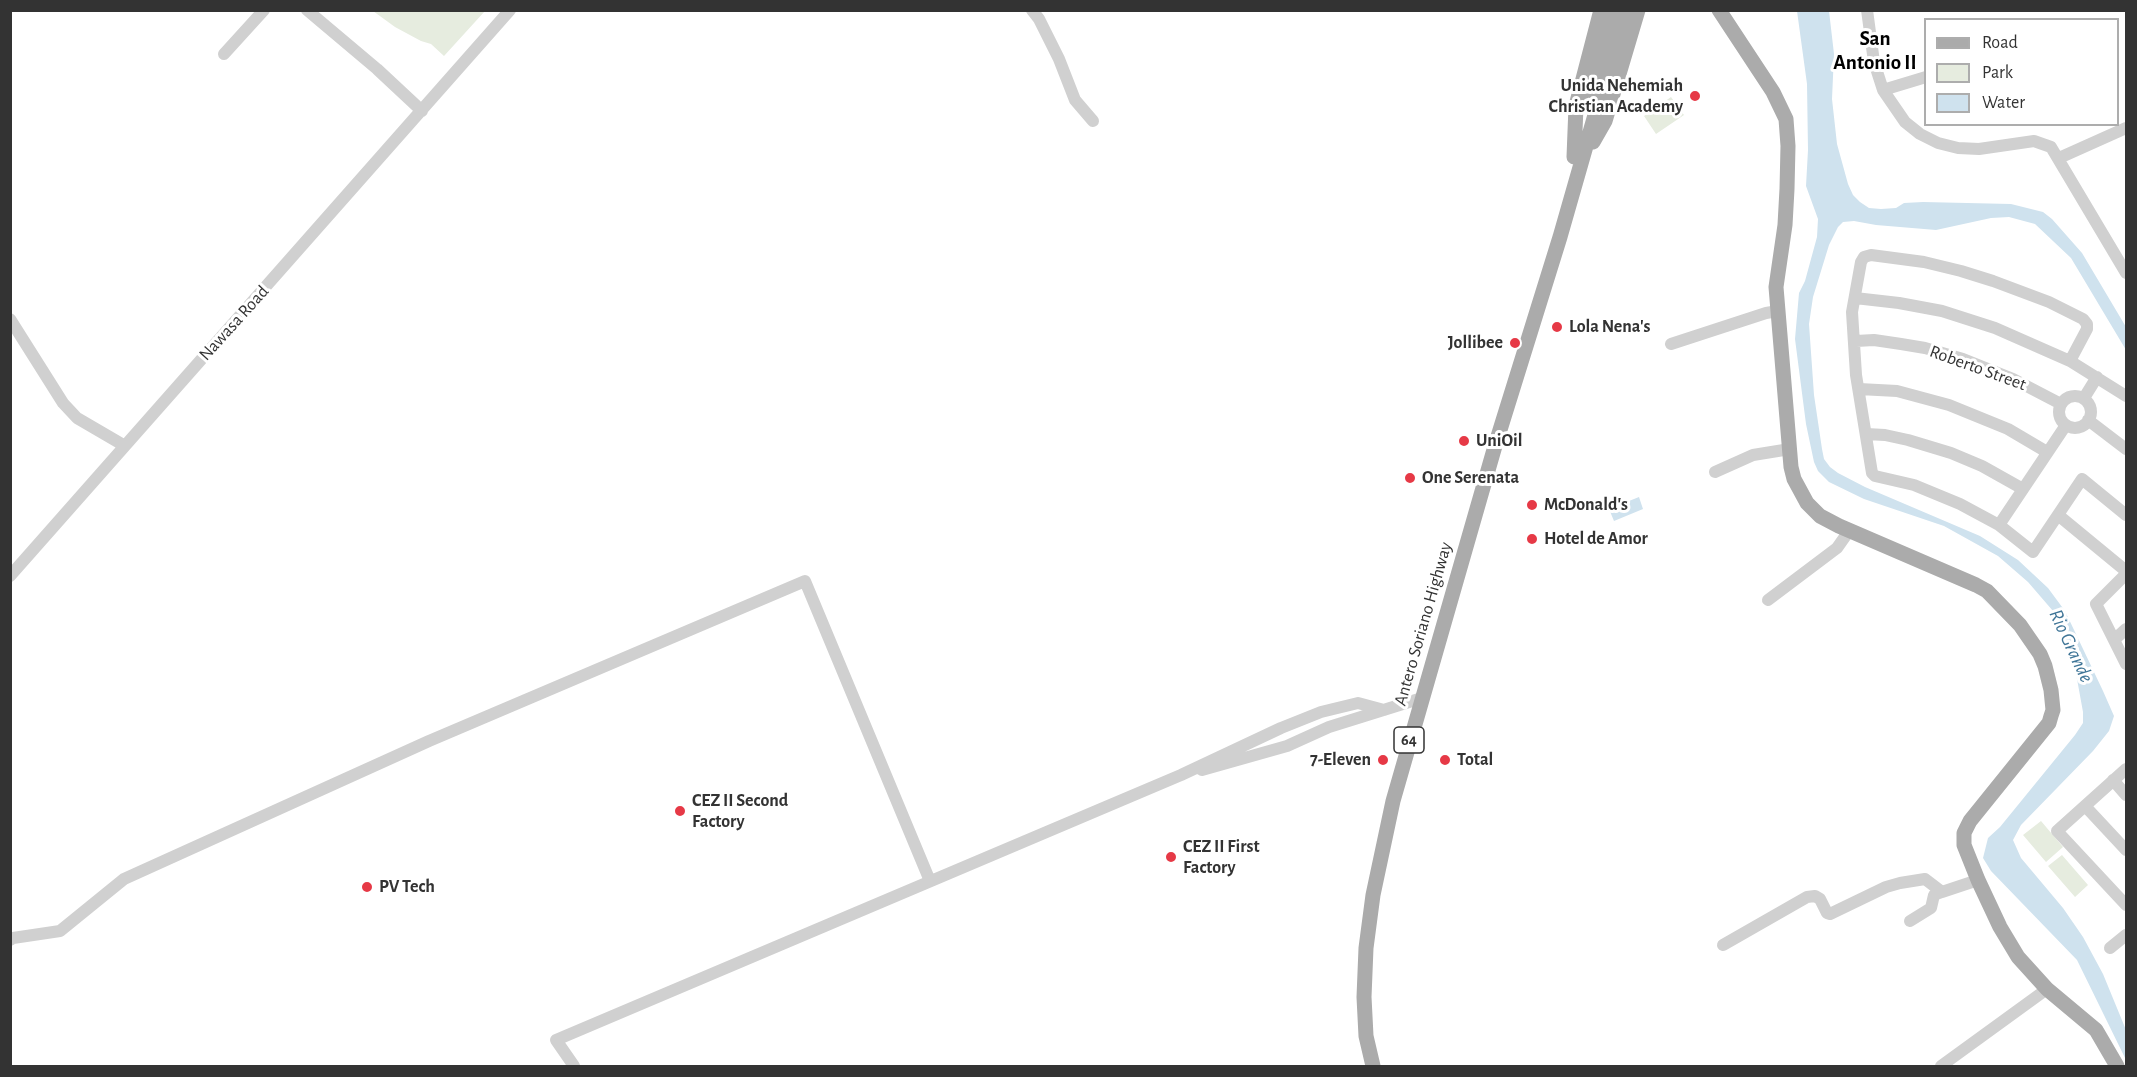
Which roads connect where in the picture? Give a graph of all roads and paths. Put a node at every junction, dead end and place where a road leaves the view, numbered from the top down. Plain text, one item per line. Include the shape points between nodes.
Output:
1 (264, 10) edge
2 (307, 10) edge
3 (510, 10) edge
4 (1032, 10) edge
5 (1601, 10) edge
6 (1613, 10) edge
7 (1625, 10) edge
8 (1638, 10) edge
9 (1719, 10) edge
10 (1868, 10) edge
11 (224, 54) dead end
12 (1924, 78) edge
13 (1883, 90) junction
14 (422, 111) junction
15 (1094, 121) dead end
16 (2127, 128) edge
17 (1578, 158) junction
18 (2059, 158) junction
19 (2127, 273) edge
20 (1855, 298) junction
21 (1778, 311) junction
22 (10, 319) edge
23 (1856, 341) junction
24 (1671, 344) dead end
25 (2070, 361) junction
26 (2097, 377) junction
27 (1858, 389) junction
28 (2127, 396) edge
29 (2084, 398) junction
30 (2061, 404) junction
31 (2088, 420) junction
32 (2066, 425) junction
33 (1866, 434) junction
34 (125, 446) junction
35 (1790, 449) junction
36 (2127, 449) edge
37 (2047, 452) junction
38 (1715, 472) dead end
39 (2023, 489) junction
40 (2058, 515) junction
41 (2127, 515) edge
42 (1999, 525) junction
43 (1849, 531) junction
44 (2127, 573) edge
45 (10, 576) edge
46 (1768, 600) dead end
47 (2127, 629) edge
48 (2114, 640) junction
49 (2127, 664) edge
50 (1422, 698) junction
51 (1384, 710) junction
52 (2127, 769) edge
53 (1181, 775) junction
54 (2113, 780) junction
55 (2127, 795) edge
56 (2085, 806) junction
57 (2127, 850) edge
58 (1978, 880) junction
59 (930, 881) junction
60 (1942, 892) junction
61 (2127, 905) edge
62 (1910, 921) dead end
63 (2127, 935) edge
64 (10, 940) edge
65 (1723, 945) dead end
66 (2110, 948) dead end
67 (2047, 989) junction
68 (574, 1066) edge
69 (1372, 1066) edge
70 (1941, 1066) edge
71 (2117, 1066) edge

1 - 11 street
2 - 14 street
3 - 14 street, Nawasa Road
4 - 15 street via 1059,59 1075,100
5 - 17 main road via 1576,106
6 - 17 main road, Antero Soriano Highway / 64
7 - 17 main road, Antero Soriano Highway / 64
8 - 17 main road via 1605,121
9 - 21 main road via 1786,118 1787,189 1776,282
10 - 13 street via 1874,62
12 - 13 street
13 - 18 street via 1905,122 1938,143 1979,149 2034,141 2050,147
14 - 34 street, Nawasa Road
16 - 18 street
17 - 50 main road, Antero Soriano Highway / 64 via 1560,237
18 - 19 street
20 - 23 street via 1852,312
20 - 25 street via 1942,311 1995,327
20 - 25 street via 1861,262 1871,255 1961,271 2021,290 2083,319 2088,329
21 - 24 street
21 - 35 main road
22 - 34 street via 63,403 77,418
23 - 27 street
23 - 30 street, Roberto Street via 1925,348 1963,359
25 - 26 street
26 - 28 street
26 - 29 street
27 - 33 street
27 - 37 street via 1897,392 1949,405 2008,429
29 - 30 street via 2069,397
29 - 31 street via 2090,407
30 - 32 street via 2059,417
31 - 32 street via 2076,428
31 - 36 street
32 - 37 street
33 - 39 street via 1908,440 1951,453
33 - 42 street via 1875,476 1940,495
34 - 45 street, Nawasa Road
35 - 38 street via 1753,455
35 - 43 main road via 1794,479 1807,503 1820,516
37 - 39 street
39 - 42 street
40 - 41 street via 2082,479
40 - 42 street via 2033,552
40 - 44 street
43 - 46 street via 1837,548
43 - 58 main road via 1987,591 2020,625 2045,666 2053,710 2049,723 1965,829 1966,854
44 - 48 street via 2096,604
47 - 48 street
48 - 49 street
50 - 51 street
50 - 69 main road, Antero Soriano Highway / 64 via 1373,895 1364,997
51 - 53 street via 1329,727 1287,746
51 - 53 street via 1358,704 1321,712
52 - 54 street
53 - 59 street
54 - 55 street
54 - 56 street
56 - 57 street
56 - 61 street via 2057,831
58 - 60 street
58 - 67 main road via 2011,947
59 - 64 street via 805,581 429,741 124,879 60,931
59 - 68 street via 556,1040
60 - 62 street via 1934,895 1931,908
60 - 65 street via 1925,879 1900,883 1830,914 1820,899 1807,897
63 - 66 street
67 - 70 street
67 - 71 main road via 2096,1030

